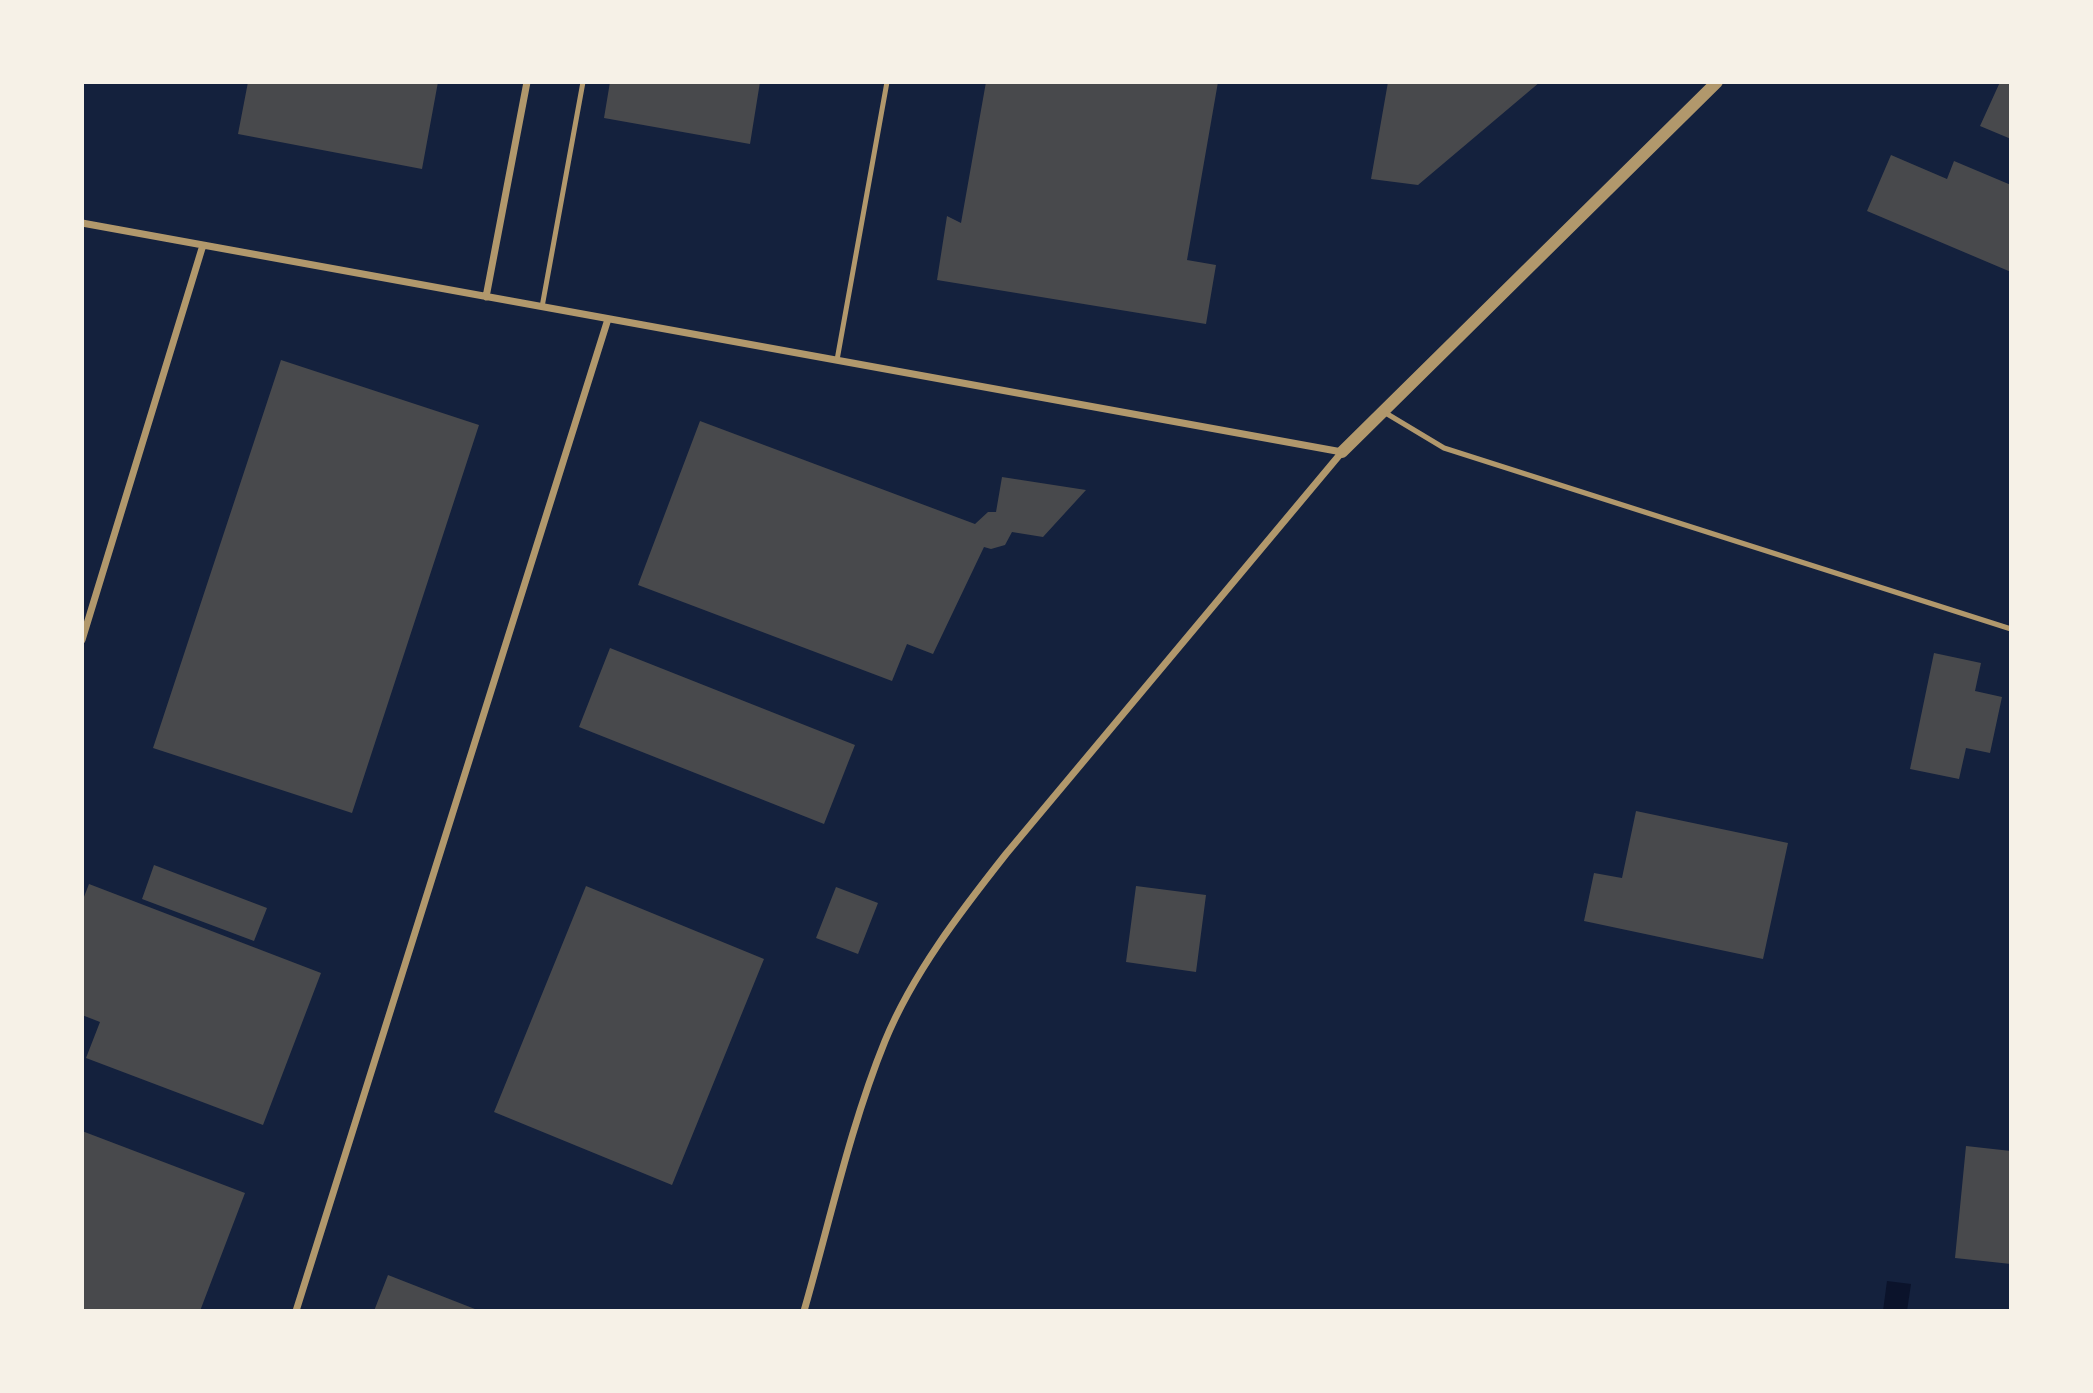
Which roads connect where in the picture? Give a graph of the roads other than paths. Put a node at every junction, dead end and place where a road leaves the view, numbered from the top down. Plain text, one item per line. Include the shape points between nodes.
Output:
1 (527, 82) edge
2 (583, 82) edge
3 (887, 82) edge
4 (1717, 82) edge
5 (82, 223) edge
6 (203, 245) junction
7 (486, 297) junction
8 (542, 307) junction
9 (608, 318) junction
10 (837, 360) junction
11 (1383, 412) junction
12 (1342, 452) junction
13 (2011, 629) edge
14 (82, 640) edge
15 (296, 1311) edge
16 (804, 1311) edge

1 - 7 street
2 - 8 lane
3 - 10 lane
4 - 11 street
5 - 6 street
6 - 7 street
6 - 14 street
7 - 8 street
8 - 9 street
9 - 10 street
9 - 15 street
10 - 12 street
11 - 12 street
11 - 13 lane via 1444,448
12 - 16 street via 1006,854 912,987 886,1039 867,1093

